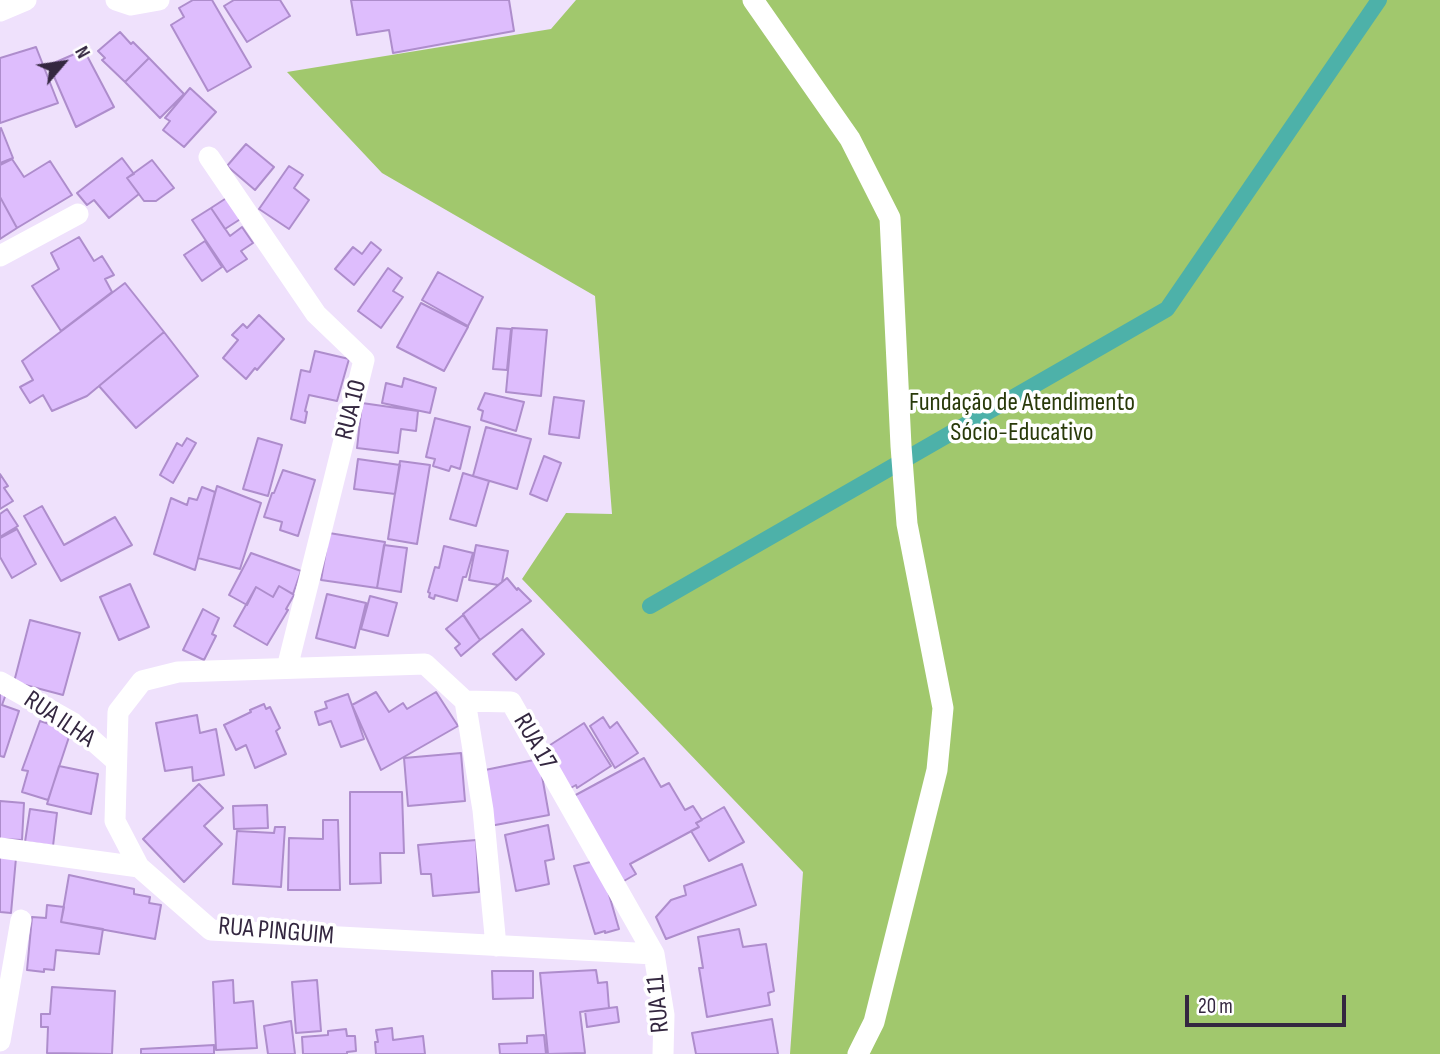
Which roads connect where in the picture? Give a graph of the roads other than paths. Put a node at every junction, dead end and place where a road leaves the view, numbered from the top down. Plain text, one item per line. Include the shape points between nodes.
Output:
1 (26, 0) edge
2 (116, 0) edge
3 (159, 0) edge
4 (753, 0) edge
5 (0, 11) edge
6 (209, 157) dead end
7 (78, 214) dead end
8 (0, 256) edge
9 (287, 668) junction
10 (0, 681) edge
11 (465, 701) junction
12 (116, 761) junction
13 (0, 848) edge
14 (139, 867) junction
15 (21, 920) dead end
16 (496, 946) junction
17 (654, 954) junction
18 (0, 1041) edge
19 (663, 1054) edge
20 (858, 1054) edge

1 - 5 lane
2 - 3 lane via 131,5
4 - 20 lane via 850,139 890,218 907,524 943,708 937,770 874,1023
6 - 9 lane, RUA 10 via 316,314 365,360
7 - 8 lane
9 - 11 lane via 425,664
9 - 12 lane, RUA PINGUIM via 178,671 142,681 118,712
10 - 12 lane, RUA ILHA via 73,723
11 - 16 lane via 483,810
11 - 17 lane, RUA 17 via 511,702
12 - 14 lane, RUA PINGUIM via 115,821
13 - 14 lane
14 - 16 lane, RUA PINGUIM via 211,930
15 - 18 lane
16 - 17 lane, RUA PINGUIM
17 - 19 lane, RUA 11 via 664,1015

